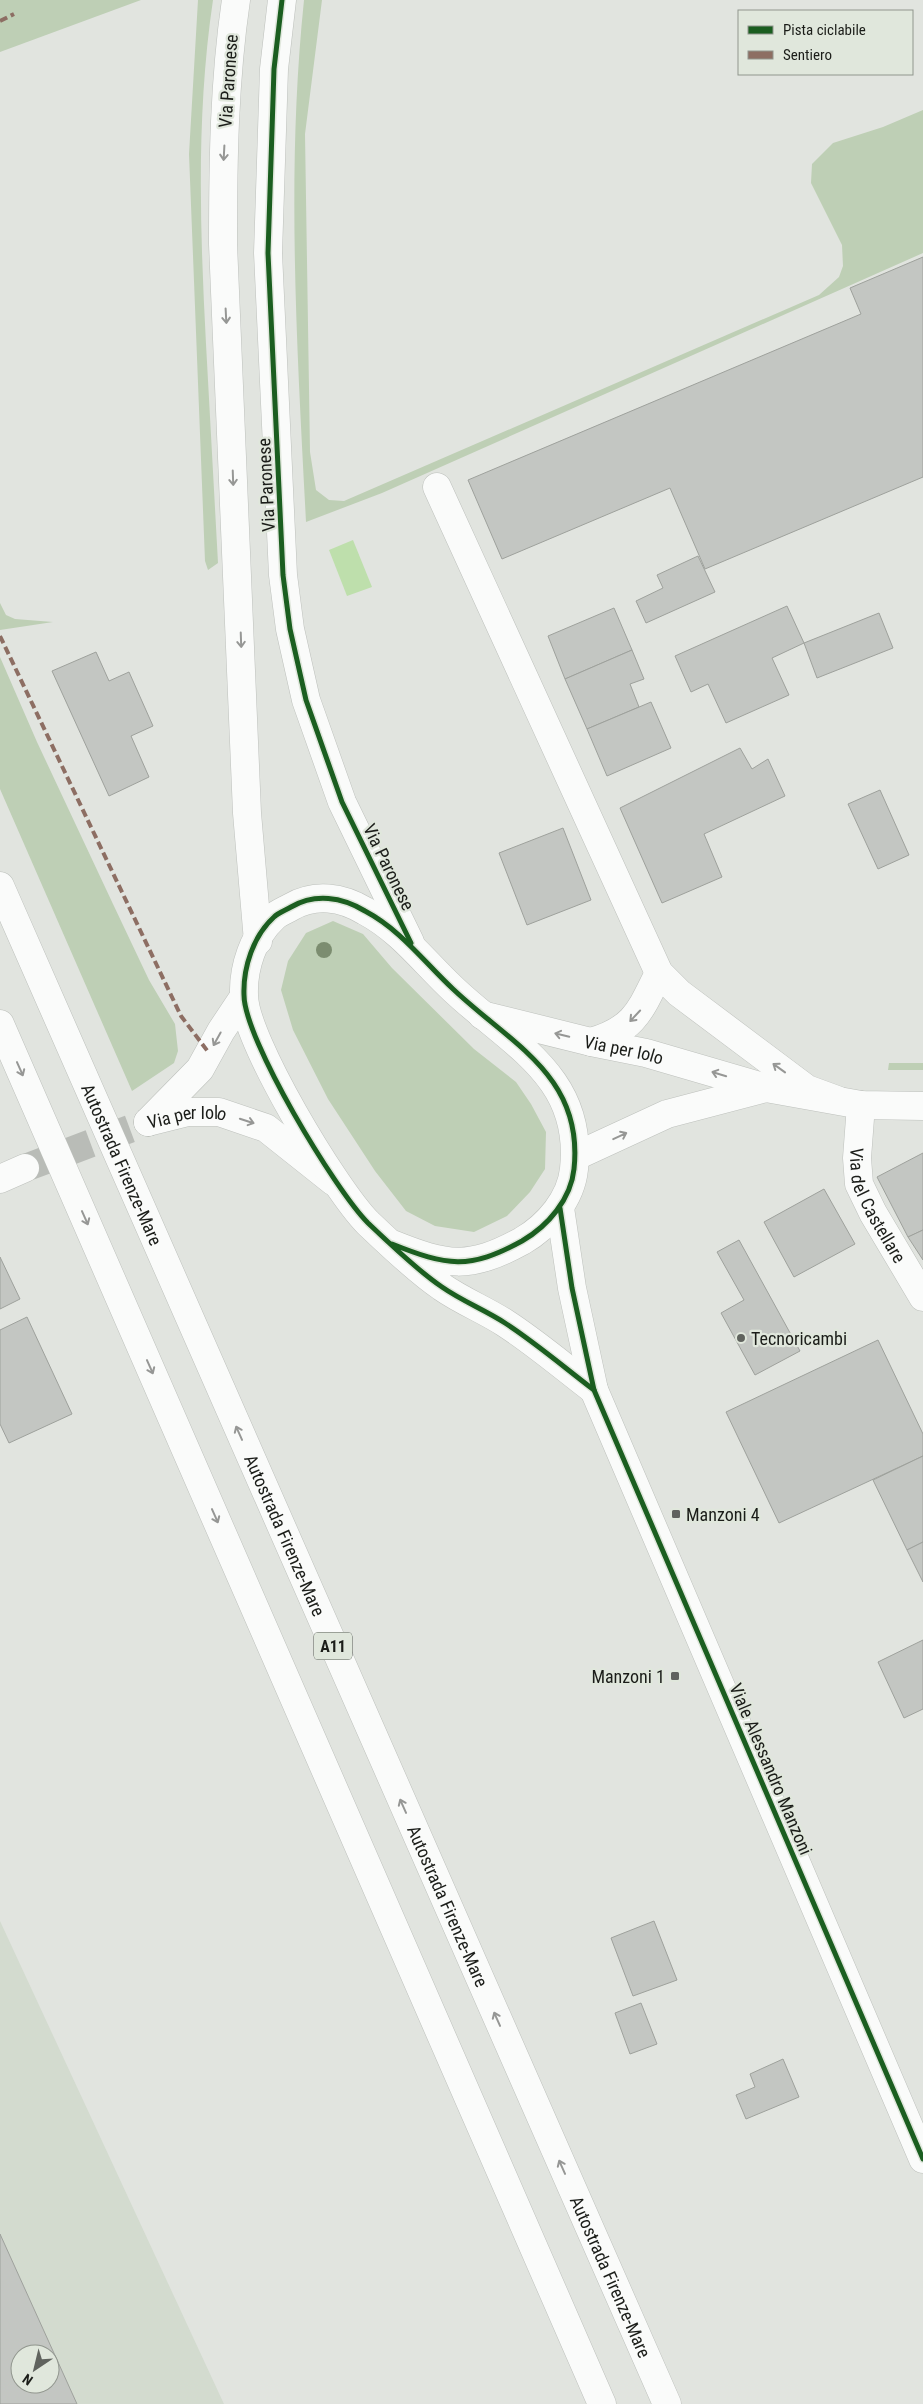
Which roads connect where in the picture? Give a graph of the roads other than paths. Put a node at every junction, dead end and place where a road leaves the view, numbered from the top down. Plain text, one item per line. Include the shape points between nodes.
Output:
1 (236, 0) edge
2 (282, 0) edge
3 (437, 487) dead end
4 (0, 886) edge
5 (258, 941) junction
6 (412, 945) junction
7 (659, 973) junction
8 (243, 998) junction
9 (482, 1015) junction
10 (0, 1024) edge
11 (591, 1042) junction
12 (766, 1088) junction
13 (849, 1103) junction
14 (923, 1106) edge
15 (576, 1156) junction
16 (25, 1168) tunnel mouth
17 (0, 1179) edge
18 (334, 1182) junction
19 (560, 1208) junction
20 (392, 1244) junction
21 (923, 1297) edge
22 (594, 1390) junction
23 (923, 2159) edge
24 (602, 2404) edge
25 (667, 2404) edge

1 -> 5 main road, Via Paronese via 227,76 223,244 247,813
2 - 6 main road, Via Paronese via 274,69 268,254 289,620 306,700 342,802
3 - 7 main road
25 -> 4 main road, Autostrada Firenze-Mare / A11
5 - 6 main road via 274,918 300,902 320,897 365,910
5 - 8 main road via 246,965
6 - 9 main road
7 -> 11 main road via 638,1015 611,1036
13 -> 7 main road via 807,1088 694,1004
8 - 18 main road via 253,1032 275,1077
8 -> 18 main road, Via per Iolo via 200,1069 148,1122 188,1112 219,1112 247,1121 266,1128
11 -> 9 main road, Via per Iolo
9 - 15 main road via 522,1047 564,1097 574,1126
10 -> 24 main road
12 -> 11 main road, Via per Iolo via 646,1053
12 - 13 main road, Via per Iolo
15 -> 12 main road, Via per Iolo via 667,1114
13 - 14 main road, Via per Iolo
13 - 21 main road, Via del Castellare via 859,1184
15 - 19 main road via 572,1183
16 - 17 main road
18 - 20 main road via 366,1221
19 - 20 main road via 535,1233 482,1260 450,1262 422,1256
19 - 22 main road, Viale Alessandro Manzoni via 572,1288
20 - 22 main road via 442,1287 506,1324
22 - 23 main road, Viale Alessandro Manzoni

